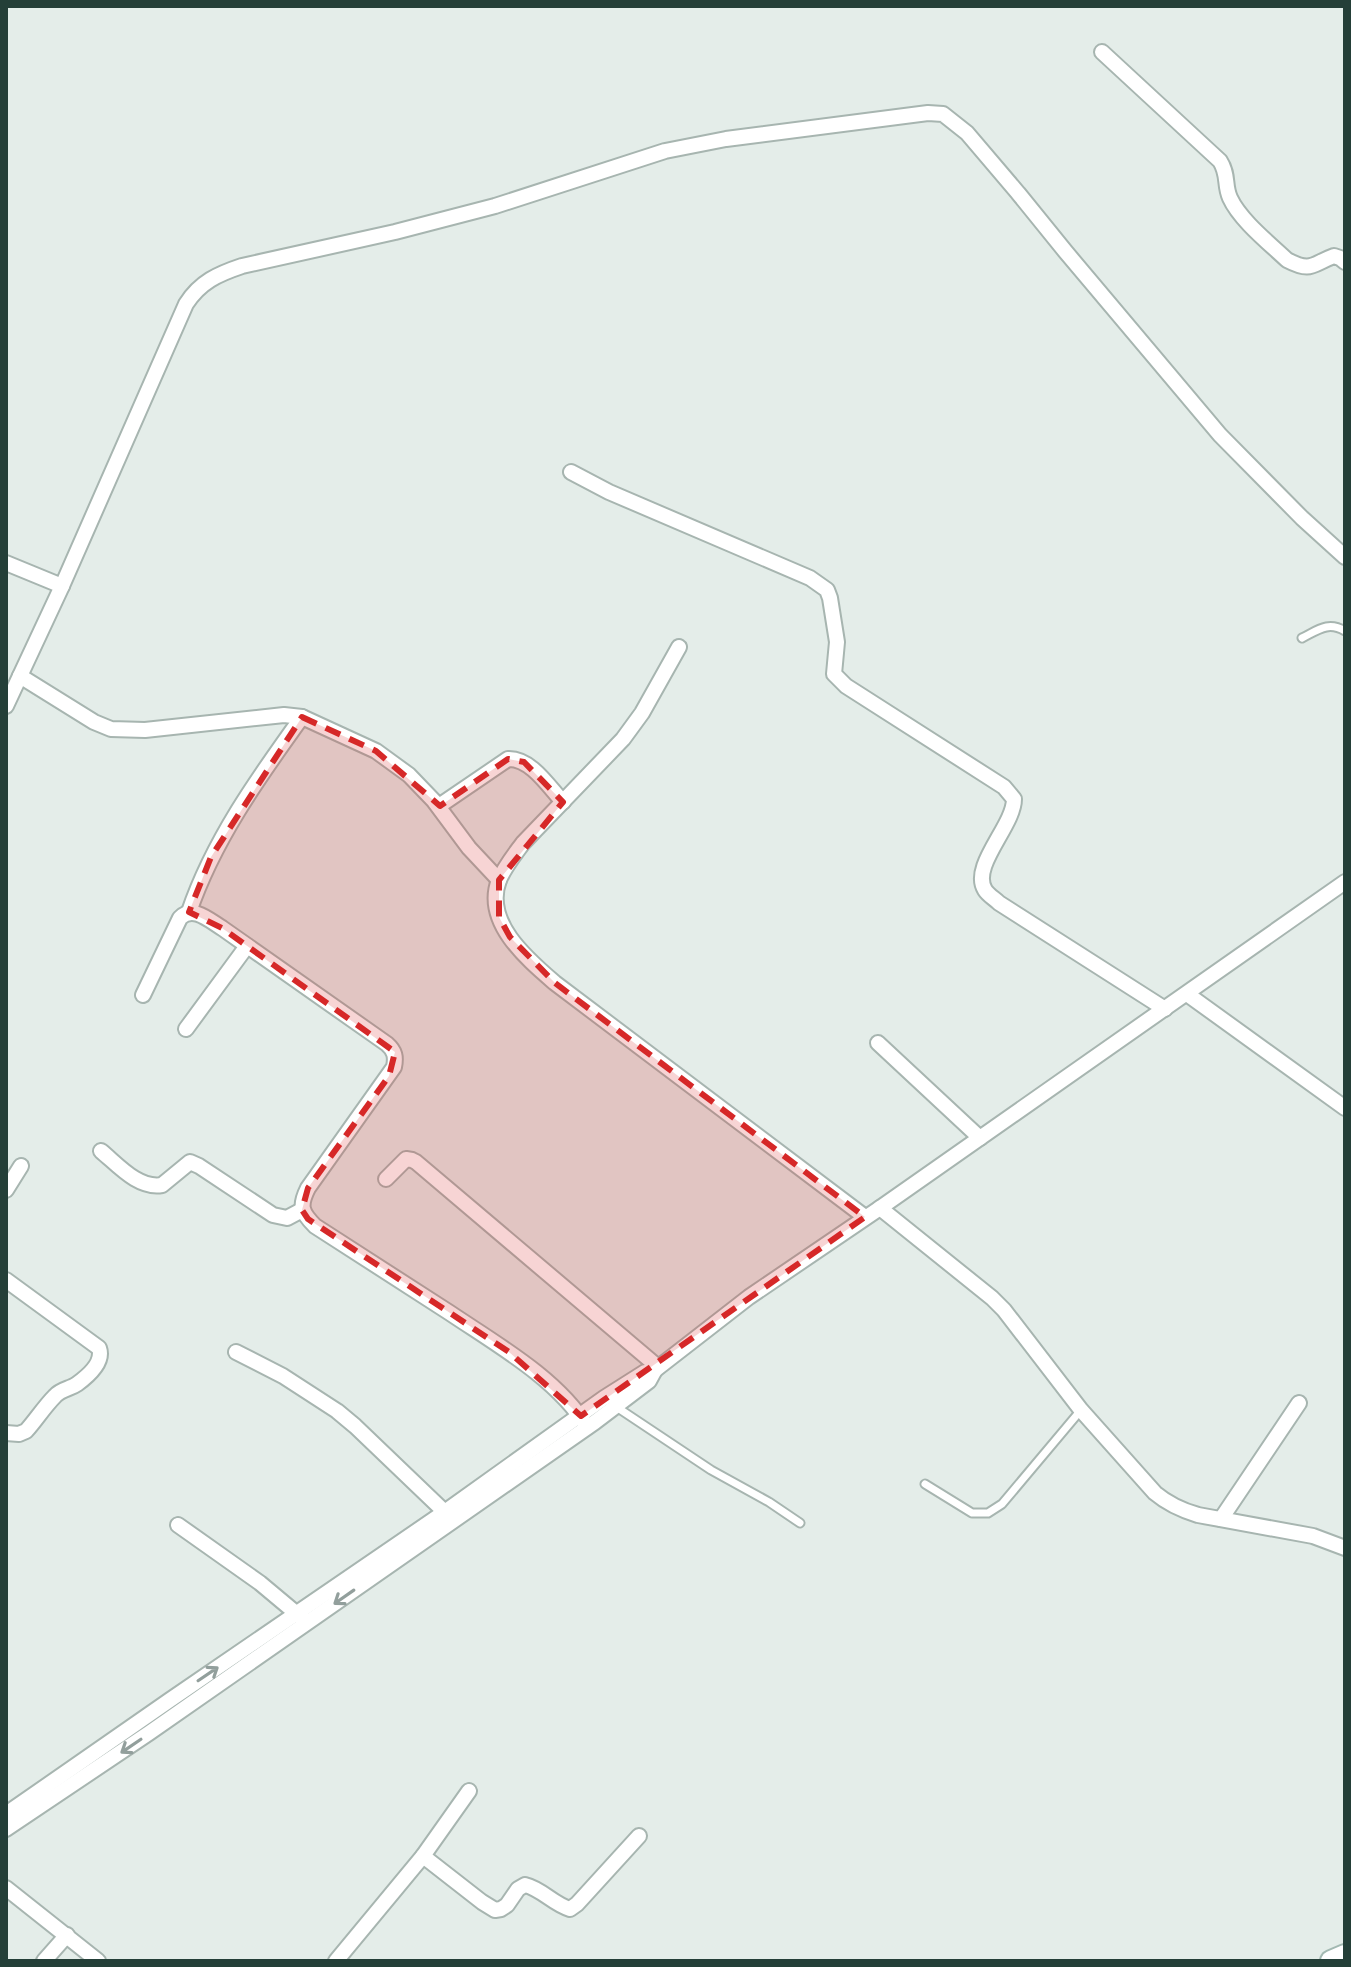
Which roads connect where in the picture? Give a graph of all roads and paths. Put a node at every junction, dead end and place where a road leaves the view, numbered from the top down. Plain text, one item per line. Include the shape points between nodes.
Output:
1 (1102, 52) dead end
2 (1345, 262) edge
3 (571, 472) dead end
4 (1345, 557) edge
5 (6, 563) edge
6 (62, 586) junction
7 (1345, 631) edge
8 (1302, 638) dead end
9 (679, 647) dead end
10 (20, 676) junction
11 (6, 706) edge
12 (302, 717) junction
13 (563, 802) junction
14 (439, 806) junction
15 (499, 880) junction
16 (1345, 882) edge
17 (189, 912) junction
18 (247, 946) junction
19 (1187, 994) junction
20 (143, 995) dead end
21 (1165, 1009) junction
22 (186, 1029) dead end
23 (878, 1043) dead end
24 (1345, 1108) edge
25 (980, 1138) junction
26 (101, 1151) dead end
27 (21, 1166) dead end
28 (386, 1179) dead end
29 (6, 1190) edge
30 (880, 1208) junction
31 (302, 1210) junction
32 (865, 1217) junction
33 (6, 1280) edge
34 (236, 1352) dead end
35 (656, 1369) junction
36 (1299, 1403) dead end
37 (615, 1406) junction
38 (1081, 1410) junction
39 (584, 1421) junction
40 (6, 1433) edge
41 (925, 1484) dead end
42 (450, 1516) junction
43 (1221, 1519) junction
44 (800, 1523) dead end
45 (178, 1525) dead end
46 (1345, 1548) edge
47 (302, 1618) junction
48 (156, 1719) junction
49 (469, 1791) dead end
50 (6, 1814) edge
51 (6, 1829) edge
52 (639, 1836) dead end
53 (423, 1856) junction
54 (6, 1888) edge
55 (67, 1935) junction
56 (1345, 1955) edge
57 (44, 1961) edge
58 (98, 1961) edge
59 (336, 1961) edge
60 (1331, 1961) edge

1 - 2 street via 1220,161 1235,207 1287,260 1309,267 1334,256
3 - 21 street via 827,590 837,642 837,679 1004,787 1014,799 1011,816 984,865 981,880 986,892
4 - 6 street via 1220,435 967,133 943,114 928,113 665,151 495,206 222,273 194,290 186,304
5 - 6 street
6 - 10 street
7 - 8 lane via 1323,626
9 - 13 street via 623,739
10 - 11 street
10 - 12 street via 111,729
12 - 14 street via 376,751
12 - 17 street via 211,857
13 - 14 street via 531,767 513,758
13 - 15 street via 523,843
14 - 15 street
15 - 32 street via 499,917 534,965
16 - 19 street
17 - 18 street
17 - 20 street via 180,918
18 - 22 street
18 - 31 street via 394,1050 389,1076 308,1188
19 - 21 street
19 - 24 street
21 - 25 street
23 - 25 street
25 - 30 street
26 - 31 street via 148,1185 162,1185 190,1162 273,1215 287,1218
27 - 29 street
28 - 35 street via 406,1159 416,1162
30 - 32 street
30 - 38 street via 1004,1310
31 - 39 street via 315,1226 509,1352
32 - 35 street
33 - 40 street via 99,1348 101,1355 77,1384 58,1392 26,1431
34 - 42 street via 337,1411
35 - 37 street via 649,1381
35 - 39 street via 645,1372
36 - 43 street
37 - 39 street
37 - 44 lane
38 - 41 lane via 1002,1504 988,1513 972,1513
38 - 43 street via 1166,1503
39 - 42 street
42 - 47 street
43 - 46 street via 1313,1536
45 - 47 street
47 - 48 street
48 - 50 street
48 -> 51 street
49 - 53 street
52 - 53 street via 570,1909 525,1885 495,1910
53 - 59 street
54 - 55 street
55 - 57 street
55 - 58 street
56 - 60 street

